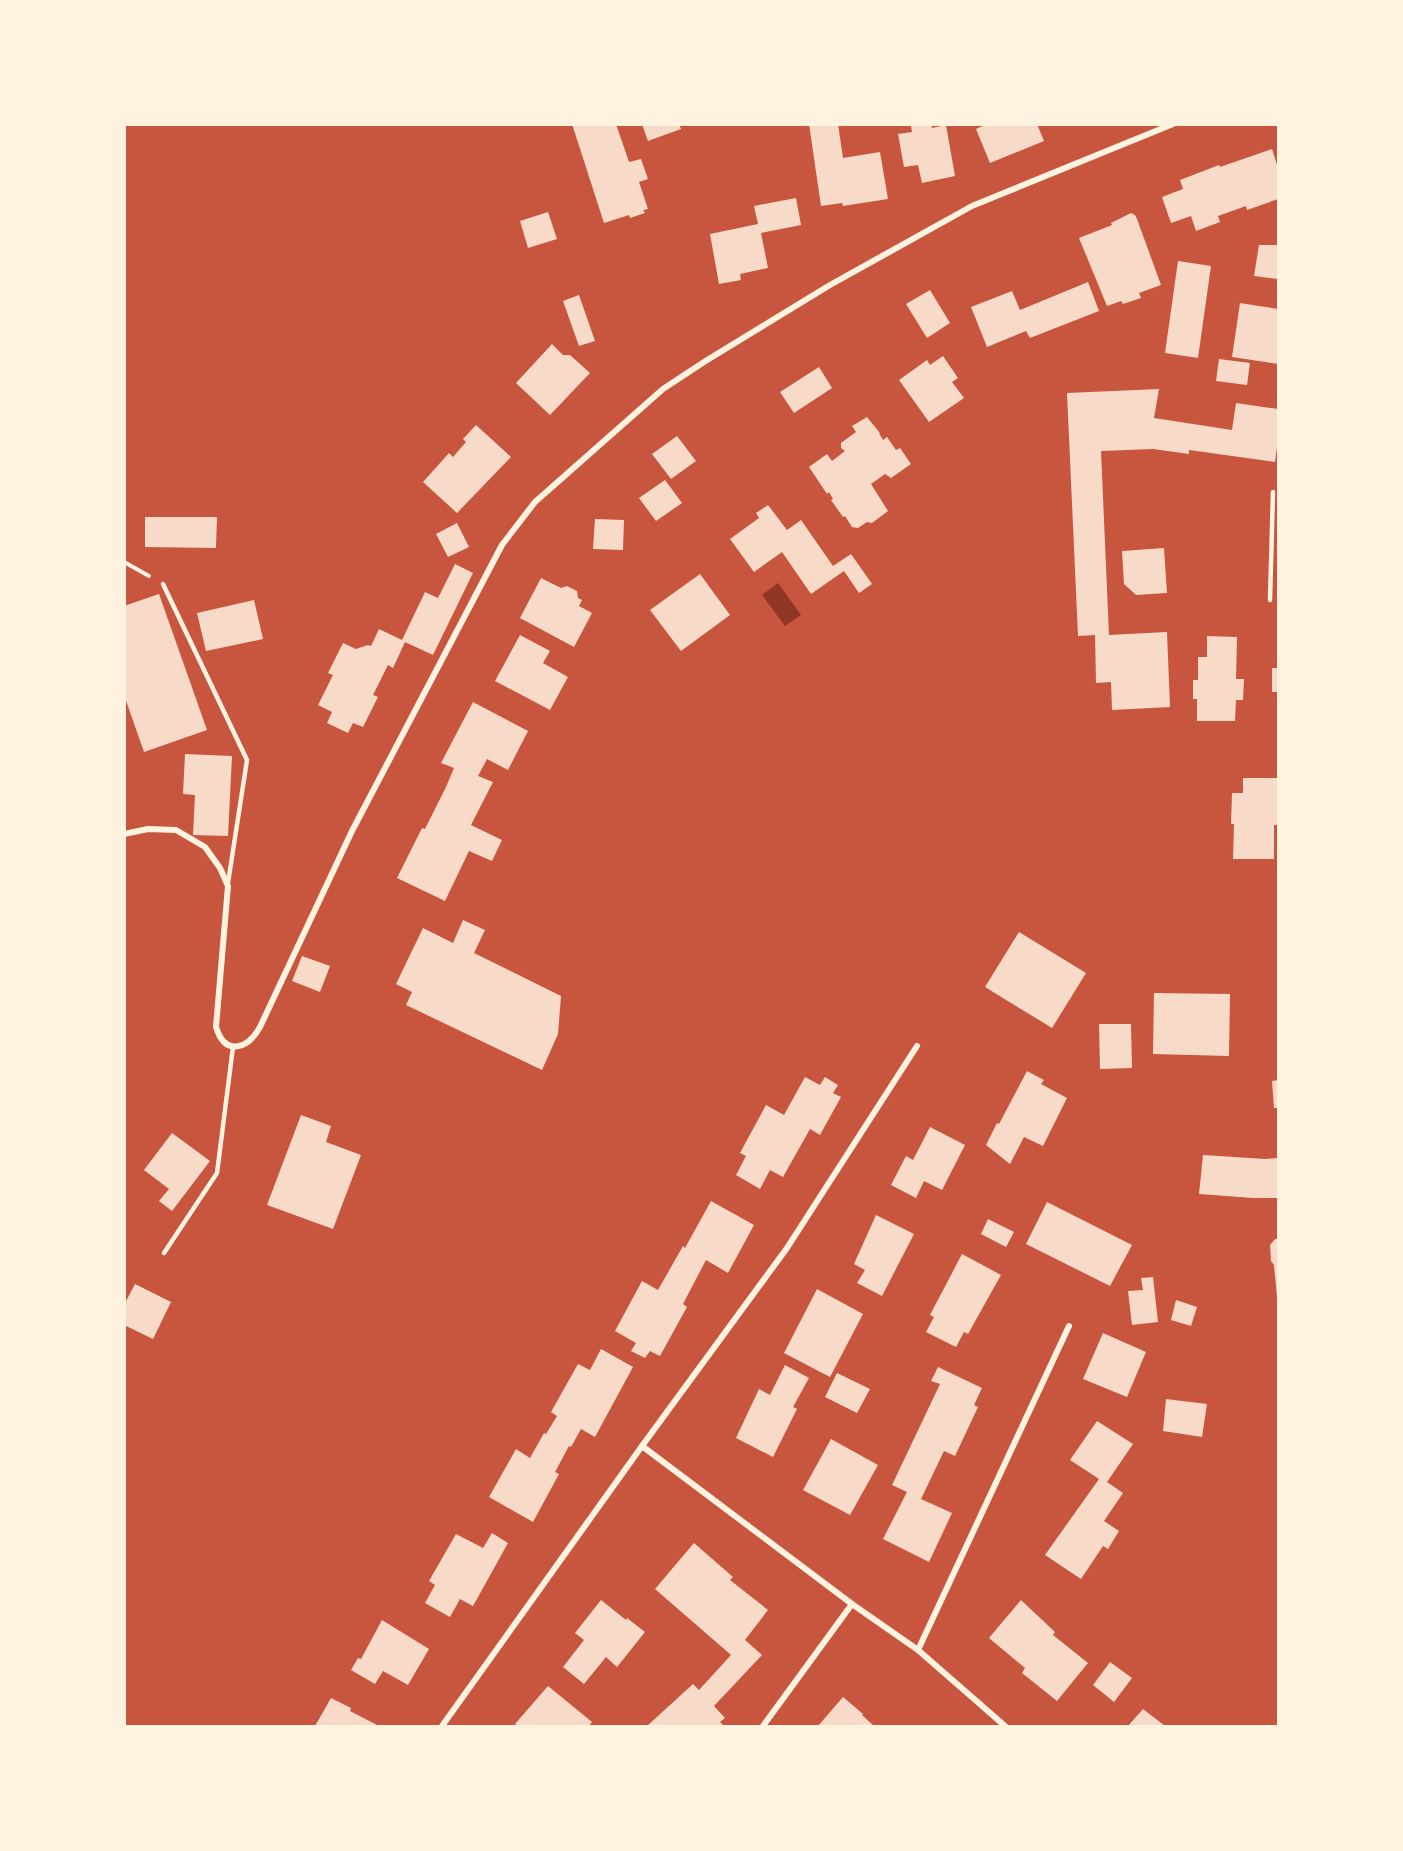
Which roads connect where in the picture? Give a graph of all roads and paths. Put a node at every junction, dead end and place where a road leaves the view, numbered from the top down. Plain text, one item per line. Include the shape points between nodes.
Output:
1 (1173, 124) edge
2 (1273, 492) dead end
3 (124, 562) edge
4 (163, 584) joint
5 (1270, 600) dead end
6 (124, 834) edge
7 (228, 886) junction
8 (917, 1046) dead end
9 (233, 1047) junction
10 (164, 1253) dead end
11 (1068, 1326) dead end
12 (642, 1446) junction
13 (852, 1604) junction
14 (918, 1650) junction
15 (442, 1726) edge
16 (763, 1726) edge
17 (1005, 1726) edge

1 - 9 street via 972,206 830,285 663,389 535,502 502,545 356,823 254,1038
2 - 5 lane
3 - 4 path
4 - 7 lane via 246,760
6 - 7 street via 148,829 176,830 205,847
7 - 9 street via 216,1027 219,1037
8 - 12 street via 787,1248
9 - 10 lane via 217,1173
11 - 14 street
12 - 13 street
12 - 15 street
13 - 14 street
13 - 16 street
14 - 17 street

